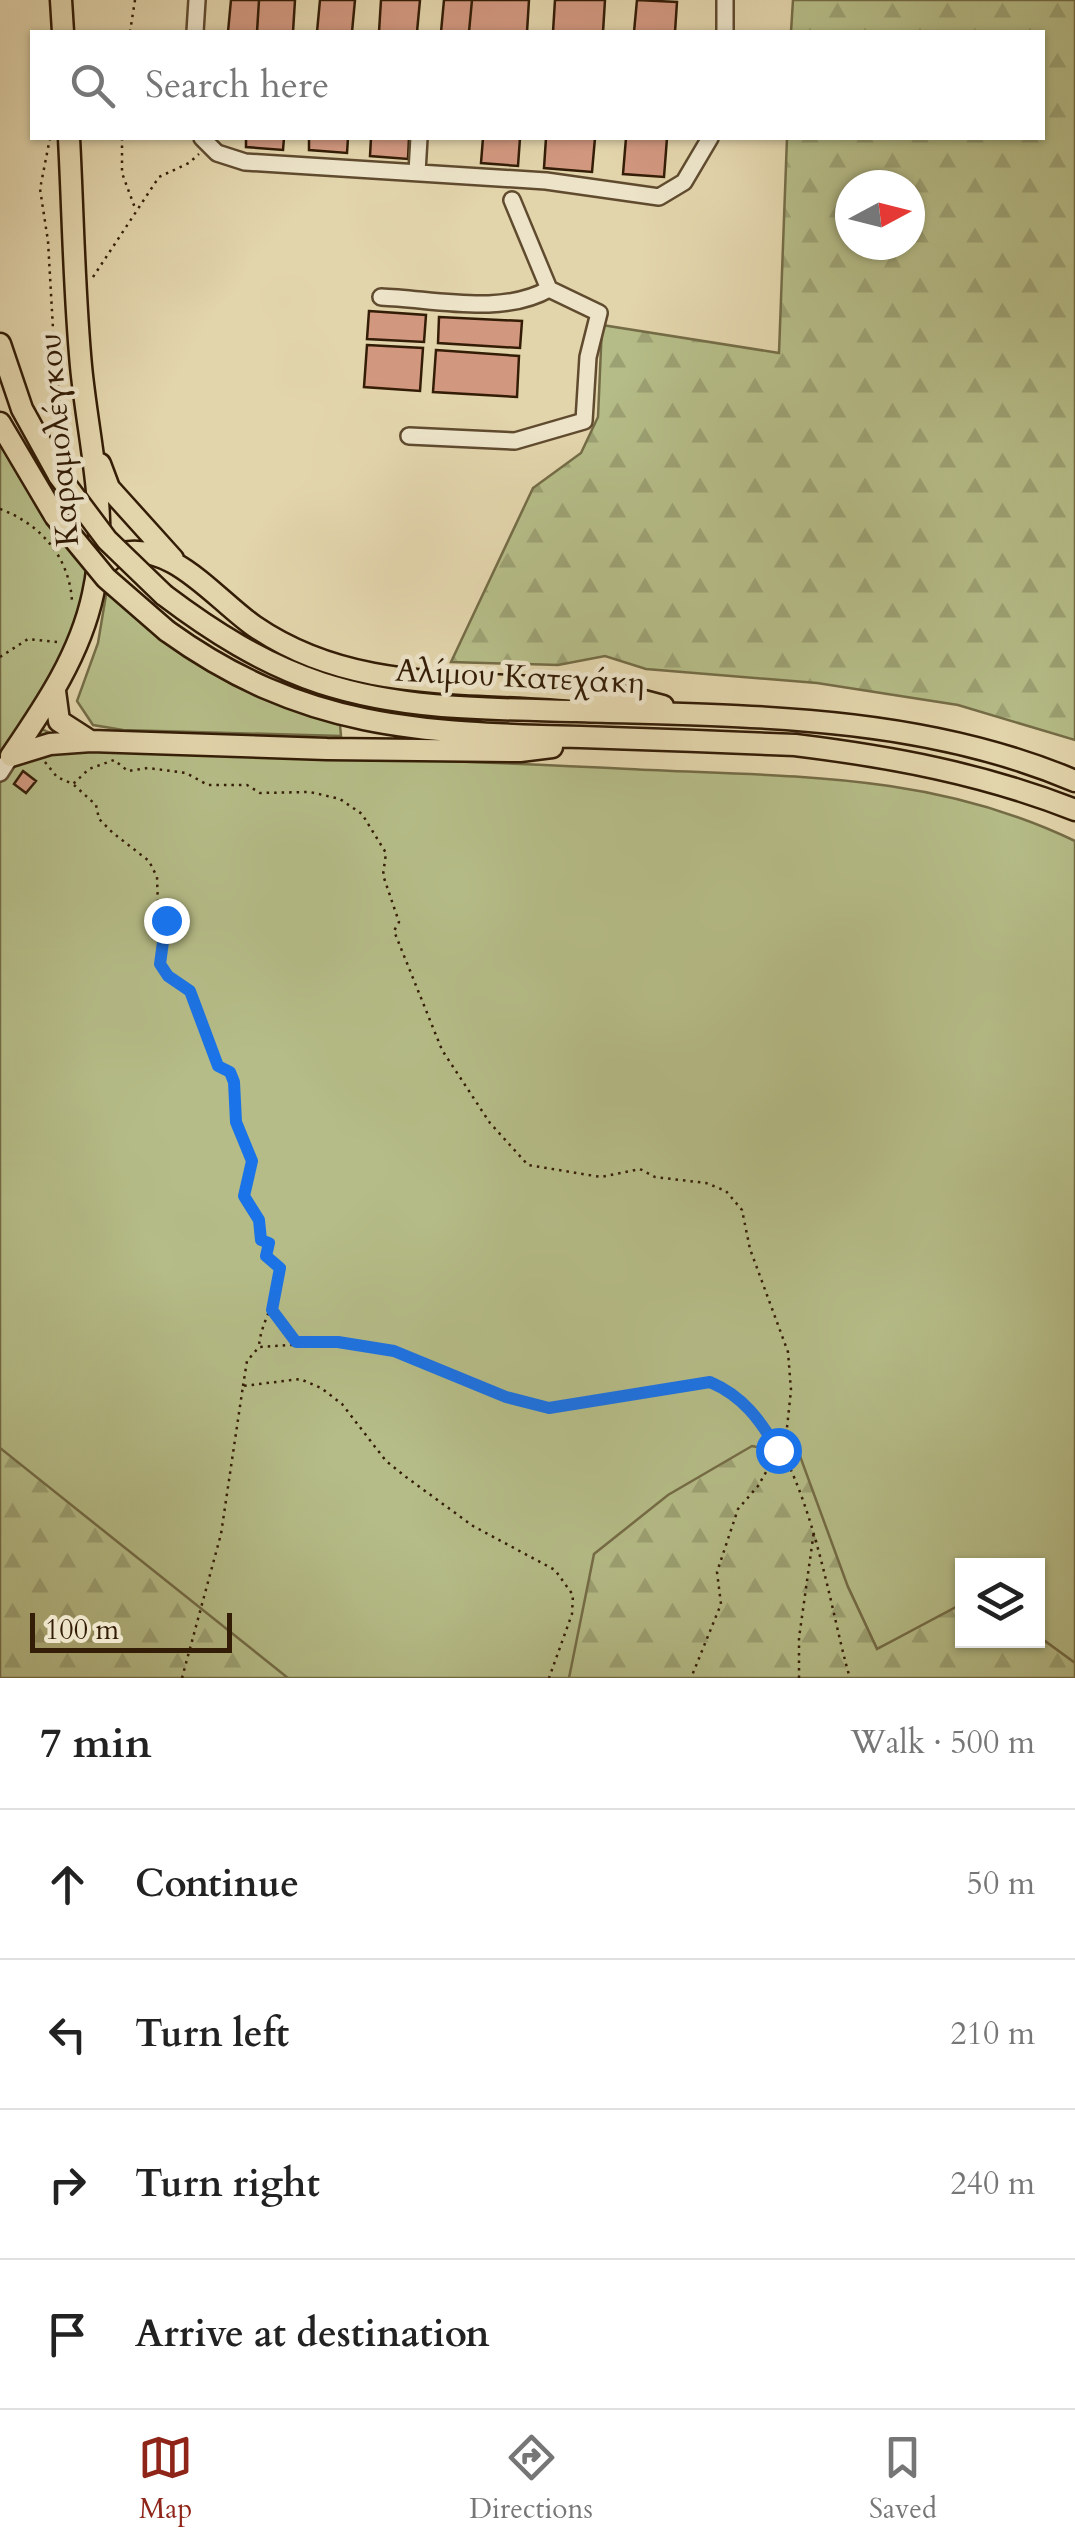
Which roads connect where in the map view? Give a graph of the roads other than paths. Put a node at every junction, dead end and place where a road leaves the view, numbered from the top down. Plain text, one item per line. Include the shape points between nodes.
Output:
1 (62, 0) edge
2 (197, 0) edge
3 (724, 0) edge
4 (63, 30) edge
5 (196, 30) edge
6 (725, 30) edge
7 (69, 140) edge
8 (419, 140) edge
9 (709, 140) edge
10 (205, 142) edge
11 (416, 172) junction
12 (512, 200) dead end
13 (549, 289) junction
14 (381, 297) dead end
15 (0, 344) edge
16 (0, 423) edge
17 (409, 436) dead end
18 (83, 443) junction
19 (185, 571) junction
20 (98, 572) junction
21 (54, 691) junction
22 (694, 715) junction
23 (614, 738) junction
24 (91, 741) junction
25 (5, 765) edge
26 (1075, 781) edge
27 (1075, 810) edge

1 - 4 main road
2 - 5 lane
3 - 6 lane
7 - 18 main road, Καραμολέγκου
8 - 11 lane
9 - 11 lane via 684,182 658,196
10 - 11 lane via 245,162
12 - 13 lane
13 - 14 lane via 528,301 502,303
13 - 17 lane via 599,313 584,421 515,441
15 - 22 main road, Αλίμου Κατεχάκη, bridge via 28,420 107,540 164,595 250,653 373,697 466,708
16 - 23 main road, Αλίμου Κατεχάκη, bridge via 56,516 106,578 167,631 262,688 369,723 450,733
18 - 19 main road via 109,488
18 - 20 main road, Καραμολέγκου via 99,522
19 - 20 main road via 157,554 126,552
19 - 22 main road via 256,627 352,672 445,686 624,695
20 - 21 main road, Καραμολέγκου via 84,625
21 - 24 main road via 59,722
21 - 25 main road, Καραμολέγκου
22 - 26 main road, Αλίμου Κατεχάκη via 878,729 944,741
23 - 24 main road via 520,751
23 - 27 main road, Αλίμου Κατεχάκη via 875,755 1016,788
24 - 25 main road via 50,744

